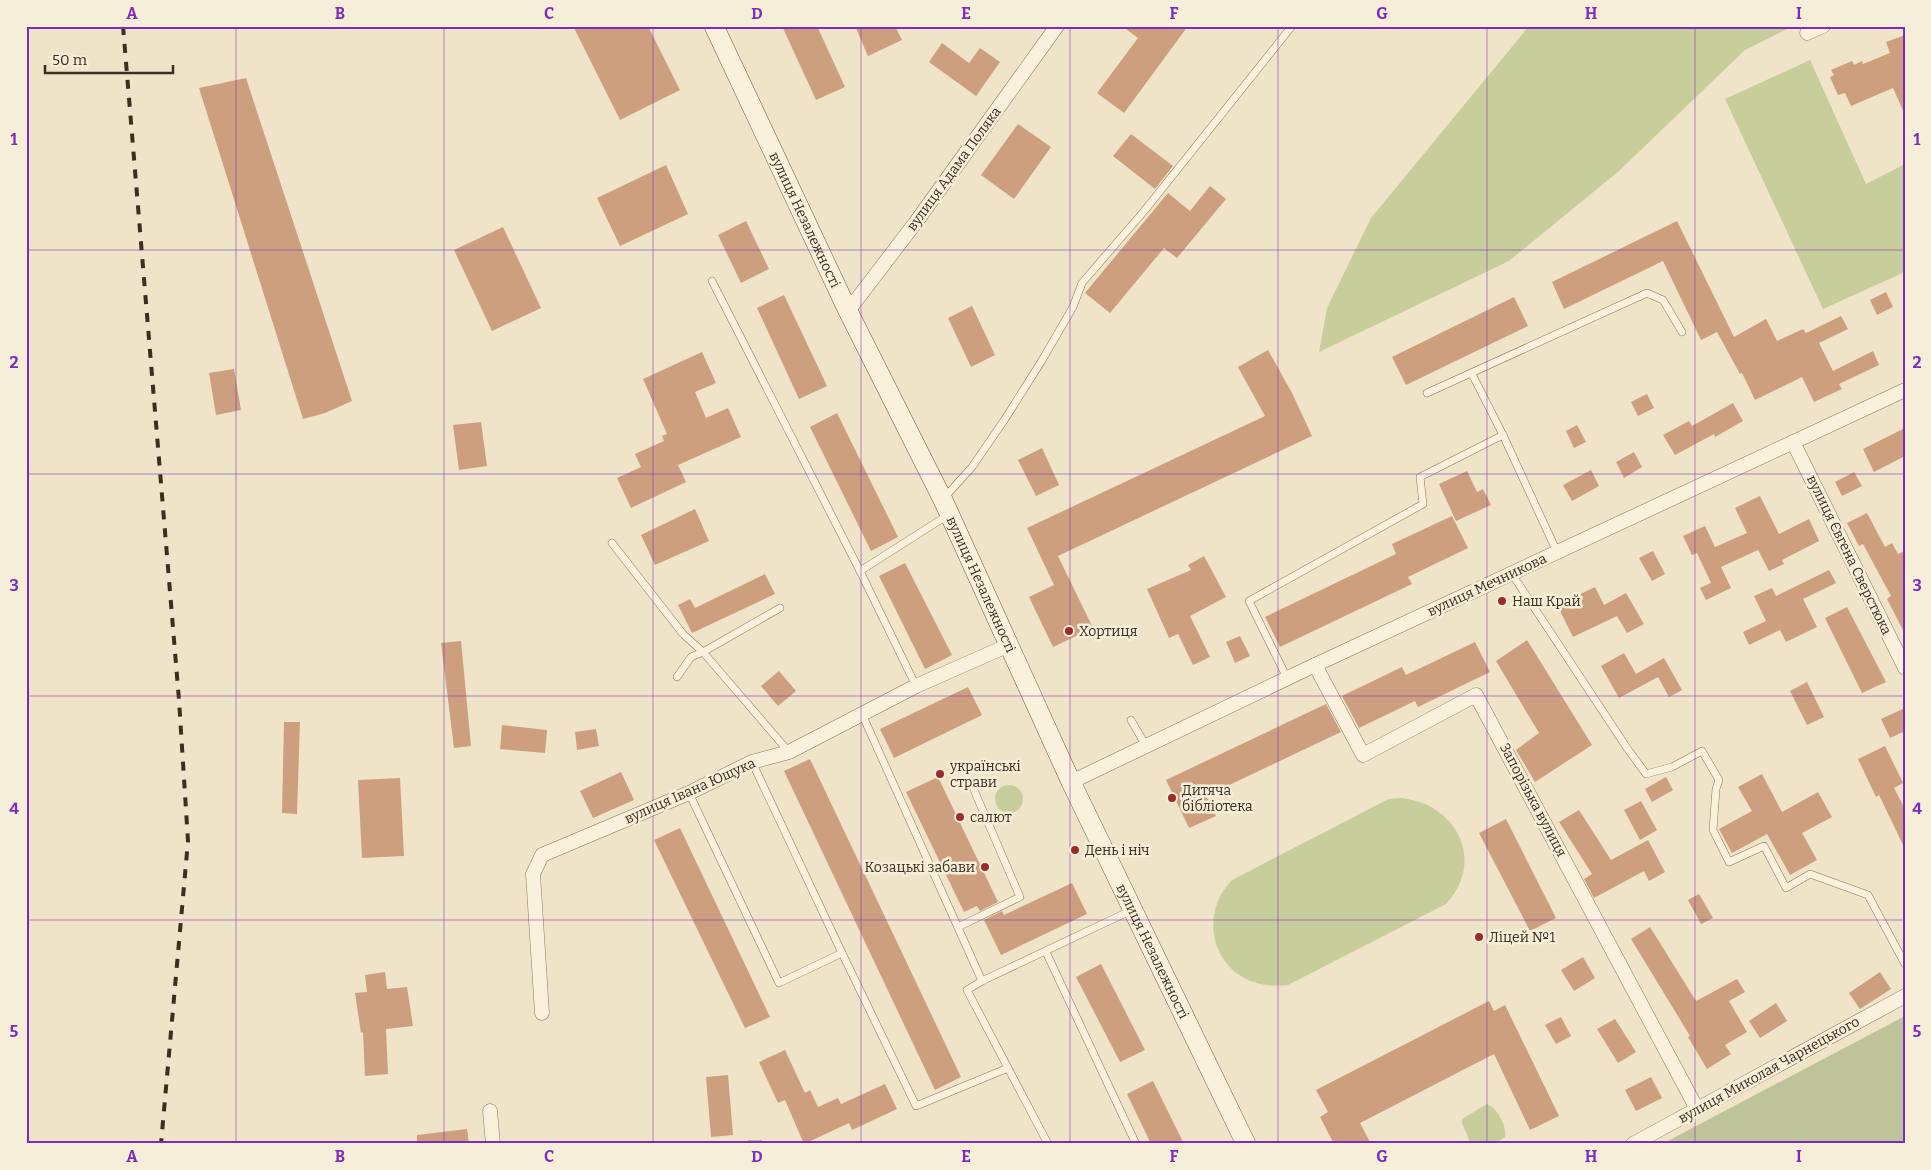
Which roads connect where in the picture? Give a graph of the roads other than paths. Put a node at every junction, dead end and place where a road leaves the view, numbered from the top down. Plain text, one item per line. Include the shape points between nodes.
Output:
1 (714, 26) edge
2 (1057, 26) edge
3 (1292, 26) edge
4 (1823, 26) edge
5 (1808, 33) dead end
6 (712, 281) dead end
7 (848, 311) junction
8 (1682, 332) dead end
9 (1472, 374) junction
10 (1905, 390) edge
11 (1427, 393) dead end
12 (1503, 435) junction
13 (1793, 442) junction
14 (945, 507) junction
15 (612, 543) dead end
16 (1557, 552) junction
17 (860, 571) junction
18 (1512, 574) junction
19 (780, 608) dead end
20 (1009, 646) junction
21 (703, 652) junction
22 (1315, 665) junction
23 (1905, 668) edge
24 (677, 677) dead end
25 (1287, 678) junction
26 (916, 686) junction
27 (862, 714) junction
28 (1131, 720) dead end
29 (1146, 746) junction
30 (789, 752) junction
31 (752, 762) junction
32 (1071, 782) junction
33 (974, 790) dead end
34 (689, 793) junction
35 (1132, 910) junction
36 (958, 927) junction
37 (1046, 952) junction
38 (842, 953) junction
39 (1905, 964) edge
40 (982, 981) junction
41 (1905, 996) edge
42 (542, 1013) dead end
43 (1008, 1068) junction
44 (1697, 1109) junction
45 (490, 1110) dead end
46 (493, 1144) edge
47 (751, 1144) edge
48 (759, 1144) edge
49 (1048, 1144) edge
50 (1136, 1144) edge
51 (1246, 1144) edge
52 (1633, 1144) edge

1 - 7 main road, вулиця Незалежності
2 - 7 street, вулиця Адама Поляка
3 - 14 lane via 1145,210 1082,283 1059,330 1006,419
4 - 5 street
6 - 17 lane
7 - 14 main road, вулиця Незалежності
8 - 9 lane via 1663,300 1647,293
9 - 11 lane
9 - 12 lane
10 - 13 street, вулиця Мечникова
12 - 16 lane
12 - 25 lane via 1420,477 1423,504 1248,600
13 - 16 street, вулиця Мечникова
13 - 23 street, вулиця Євгена Сверстюка
14 - 17 lane
14 - 20 main road, вулиця Незалежності
15 - 21 lane via 683,634
16 - 18 street, вулиця Мечникова
17 - 26 lane
18 - 22 street, вулиця Мечникова
18 - 39 lane via 1646,774 1672,767 1702,751 1719,780 1713,830 1729,862 1764,846 1786,888 1810,874 1868,895
19 - 21 lane
20 - 26 street, вулиця Івана Ющука
20 - 32 main road, вулиця Незалежності
21 - 24 lane via 691,657
21 - 30 lane
22 - 25 street, вулиця Мечникова
22 - 44 street, Запорізька вулиця via 1363,755 1476,695
25 - 29 street, вулиця Мечникова
26 - 27 street, вулиця Івана Ющука
27 - 30 street, вулиця Івана Ющука
27 - 36 lane
28 - 29 lane
29 - 32 street, вулиця Мечникова
30 - 31 street, вулиця Івана Ющука
31 - 34 street, вулиця Івана Ющука
31 - 38 lane
32 - 35 main road, вулиця Незалежності
33 - 36 lane via 1020,897
34 - 38 lane via 779,983
34 - 42 street, вулиця Івана Ющука via 542,855 533,874
35 - 37 lane
35 - 51 main road, вулиця Незалежності
36 - 40 lane
37 - 40 lane
37 - 50 lane
38 - 43 lane via 916,1106
40 - 43 lane via 967,990
41 - 44 street, вулиця Миколая Чарнецького
43 - 49 lane
44 - 52 street, вулиця Миколая Чарнецького
45 - 46 street
47 - 48 lane

